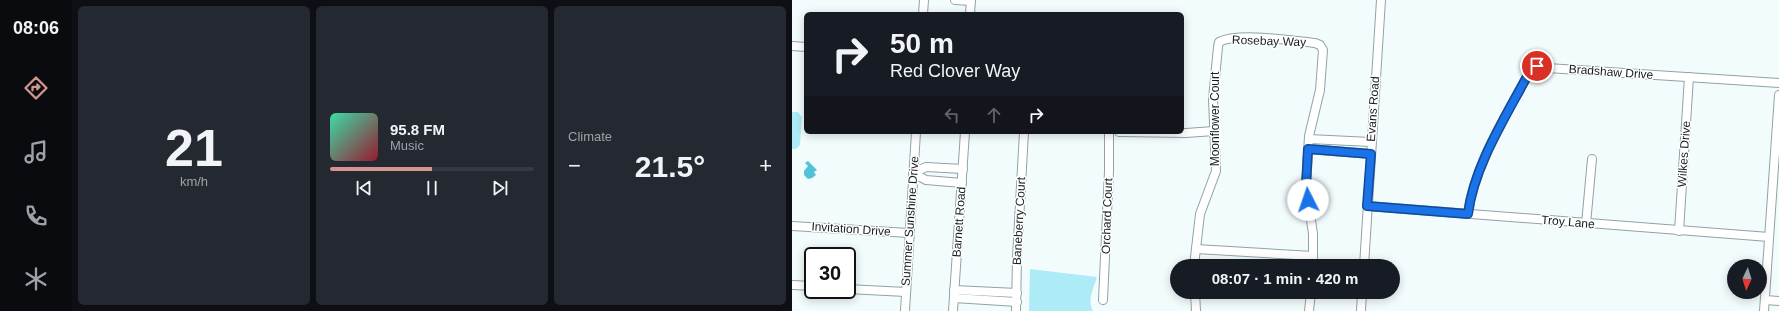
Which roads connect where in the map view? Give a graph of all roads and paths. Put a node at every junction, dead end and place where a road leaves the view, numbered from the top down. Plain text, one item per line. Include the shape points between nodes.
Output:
1 (924, 0) edge
2 (955, 0) edge
3 (1381, 0) edge
4 (971, 1) edge
5 (923, 12) edge
6 (970, 12) edge
7 (1219, 42) joint
8 (792, 46) edge
9 (804, 47) edge
10 (1689, 77) junction
11 (1779, 83) edge
12 (1779, 95) edge
13 (1214, 131) junction
14 (1184, 133) edge
15 (916, 134) edge
16 (965, 134) edge
17 (1024, 134) edge
18 (1109, 134) edge
19 (1308, 139) junction
20 (1371, 142) junction
21 (1308, 149) junction
22 (1371, 154) junction
23 (1592, 159) dead end
24 (963, 169) junction
25 (913, 173) junction
26 (962, 183) junction
27 (1367, 206) junction
28 (1468, 214) junction
29 (1586, 224) junction
30 (792, 226) edge
31 (1679, 231) junction
32 (909, 233) junction
33 (1769, 237) junction
34 (1196, 249) junction
35 (1313, 256) joint
36 (1195, 259) edge
37 (1364, 259) edge
38 (792, 285) edge
39 (804, 286) edge
40 (856, 289) edge
41 (906, 292) junction
42 (954, 294) junction
43 (1017, 297) junction
44 (1195, 299) edge
45 (1310, 299) edge
46 (1362, 299) edge
47 (1103, 300) dead end
48 (1765, 300) junction
49 (1779, 300) edge
50 (905, 311) edge
51 (953, 311) edge
52 (1016, 311) edge
53 (1196, 311) edge
54 (1309, 311) edge
55 (1361, 311) edge
56 (1764, 311) edge

1 - 5 street
2 - 4 street
3 - 20 street, Evans Road
4 - 6 street
7 - 13 street, Moonflower Court
7 - 19 street, Rosebay Way via 1242,38 1320,45 1324,56 1322,77
8 - 9 street
10 - 11 street, Bradshaw Drive
10 - 28 street, Bradshaw Drive via 1532,67 1482,162
10 - 31 street, Wilkes Drive
12 - 33 street
13 - 14 street
13 - 34 street, Moonflower Court via 1216,171 1200,214
15 - 25 street, Summer Sunshine Drive
16 - 24 street, Barnett Road
17 - 43 street, Baneberry Court
18 - 47 street, Orchard Court
19 - 20 street
19 - 21 street
20 - 22 street, Evans Road
21 - 22 street
21 - 35 street via 1306,186 1313,234
22 - 27 street, Evans Road
23 - 29 street
24 - 25 street via 926,167
24 - 26 street, Barnett Road
25 - 26 street via 926,180
25 - 32 street, Summer Sunshine Drive
26 - 42 street, Barnett Road
27 - 28 street, Troy Lane
27 - 37 street, Evans Road
28 - 29 street, Troy Lane
29 - 31 street, Troy Lane
30 - 32 street, Invitation Drive
31 - 33 street, Troy Lane
32 - 41 street, Summer Sunshine Drive
33 - 48 street
34 - 35 street
34 - 36 street, Moonflower Court
38 - 39 street
40 - 41 street
41 - 50 street, Summer Sunshine Drive
42 - 43 street
42 - 51 street, Barnett Road
43 - 52 street, Baneberry Court
44 - 53 street
45 - 54 street
46 - 55 street
48 - 49 street
48 - 56 street

